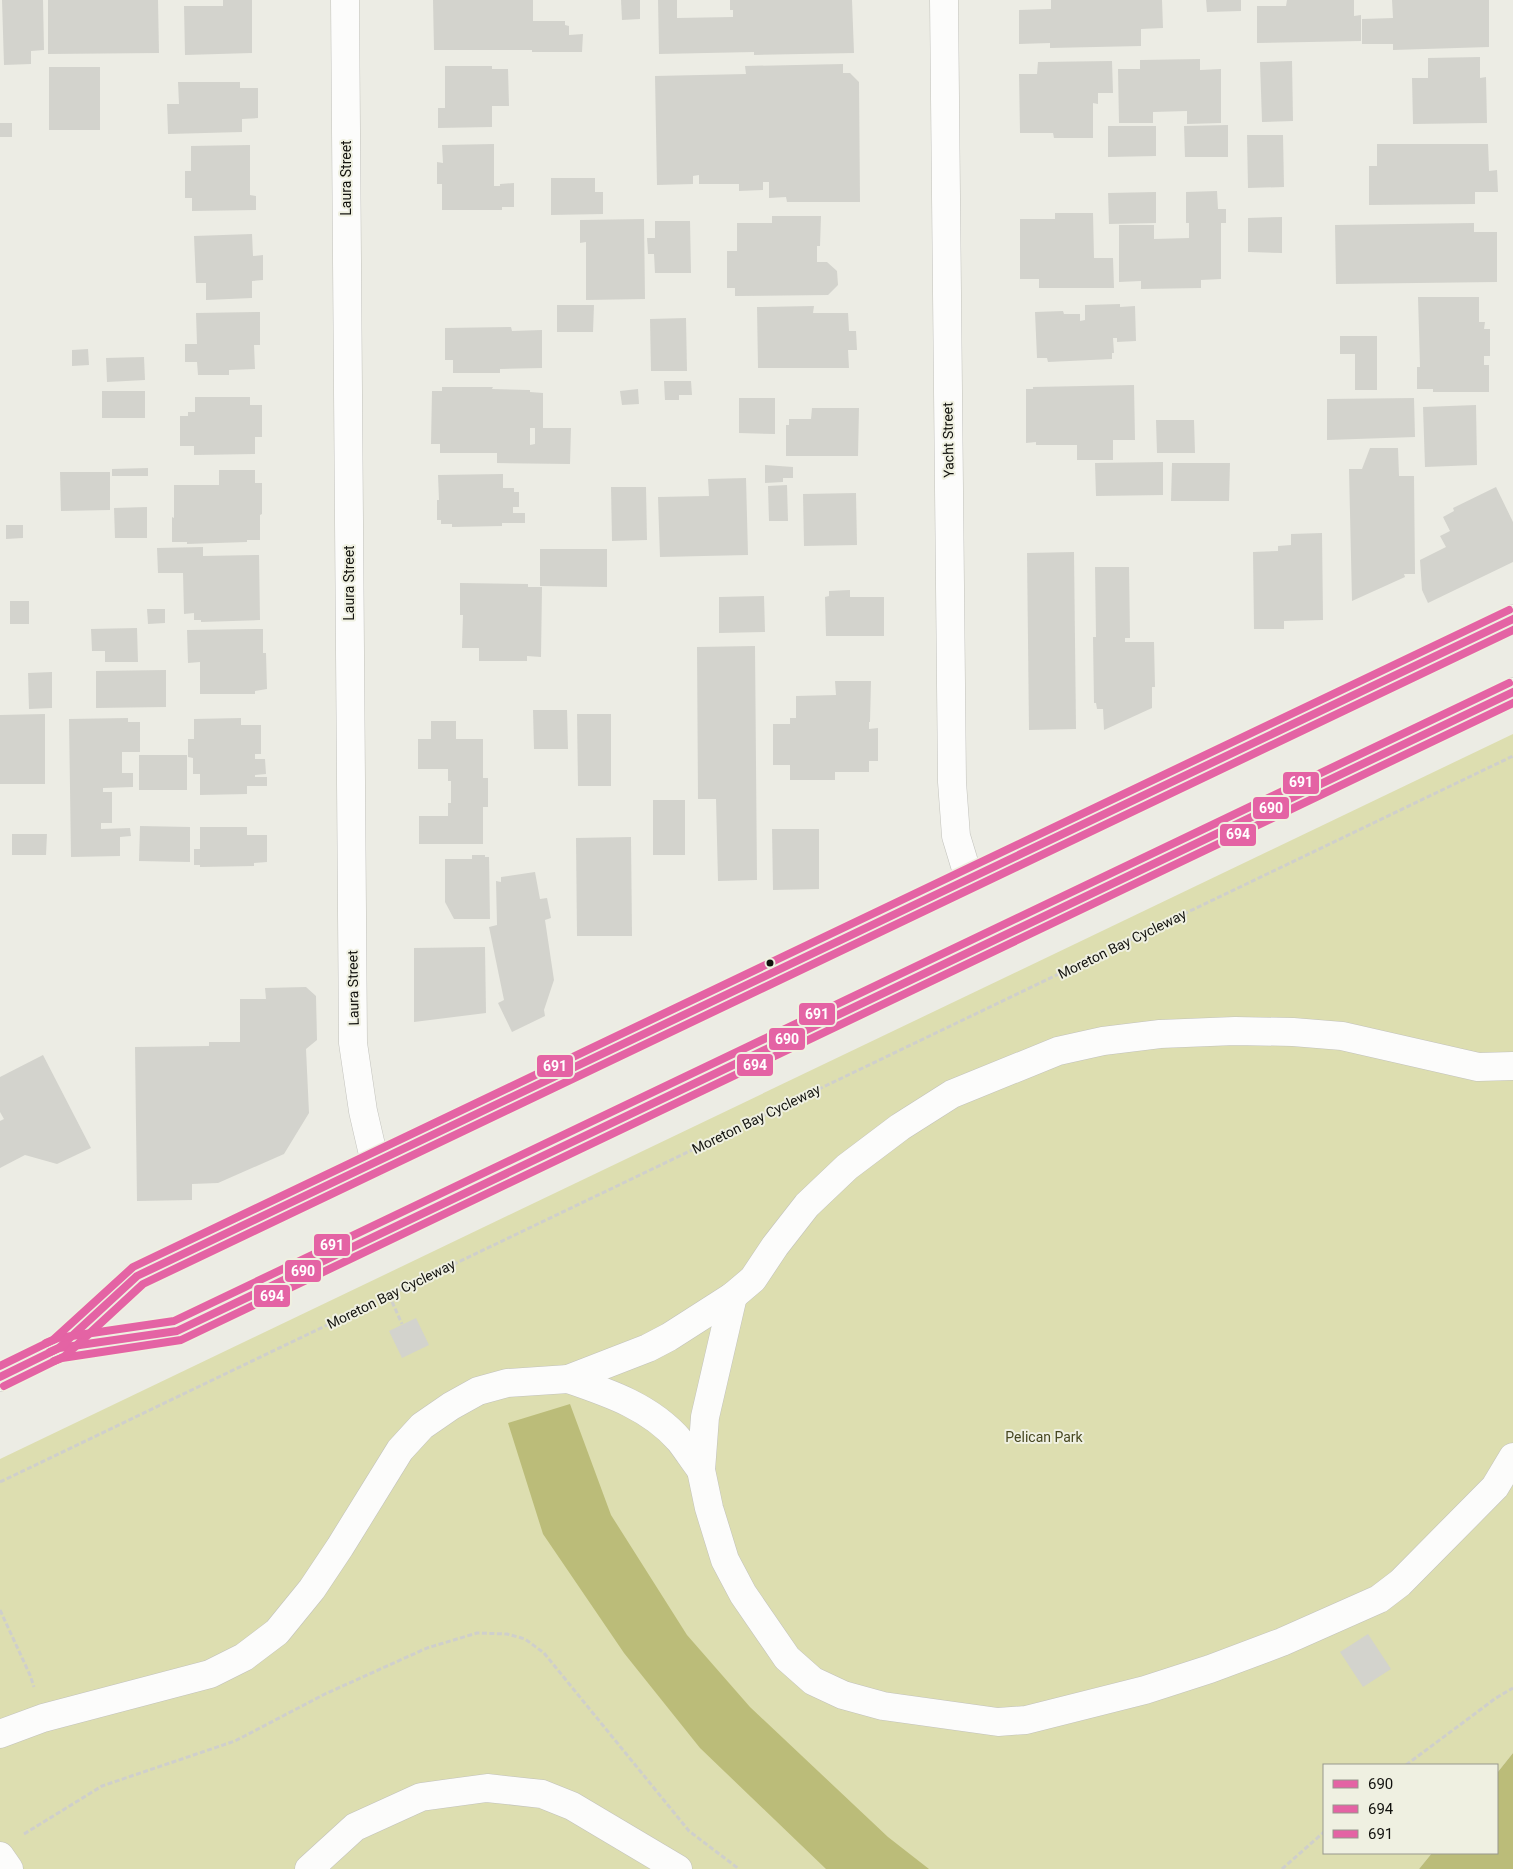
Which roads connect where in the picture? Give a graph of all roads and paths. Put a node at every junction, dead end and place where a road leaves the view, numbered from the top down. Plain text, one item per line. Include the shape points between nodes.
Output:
1 (345, 0) edge
2 (944, 0) edge
3 (1513, 619) edge
4 (1513, 692) edge
5 (1513, 756) edge
6 (969, 879) junction
7 (1513, 1066) edge
8 (375, 1163) junction
9 (389, 1295) junction
10 (733, 1296) junction
11 (402, 1324) dead end
12 (59, 1348) junction
13 (0, 1377) edge
14 (568, 1379) junction
15 (1512, 1459) edge
16 (701, 1470) junction
17 (0, 1482) edge
18 (0, 1610) edge
19 (1513, 1688) edge
20 (43, 1718) junction
21 (0, 1734) edge
22 (1407, 1764) edge
23 (1323, 1833) edge
24 (9, 1847) edge
25 (10, 1869) edge
26 (309, 1869) edge
27 (678, 1869) edge
28 (739, 1869) edge
29 (1282, 1869) edge

1 - 8 main road, Laura Street via 353,1043 362,1111
2 - 6 main road, Yacht Street via 952,782 956,836
3 - 6 main road
4 - 12 main road via 177,1331
5 - 9 path, Moreton Bay Cycleway
6 - 8 main road
7 - 10 main road via 1478,1067 1342,1036 1293,1032 1160,1034 1058,1051 952,1094 900,1126 807,1205 753,1279
8 - 12 main road via 137,1276
9 - 11 path
9 - 17 path, Moreton Bay Cycleway
10 - 14 main road via 648,1348
10 - 16 main road via 705,1417
12 - 13 main road
14 - 16 main road via 635,1405 660,1422 680,1441
14 - 20 main road via 506,1383 478,1391 422,1426 400,1450 312,1590 277,1632 244,1657 210,1674
15 - 16 main road via 1495,1487 1400,1583 1379,1599 1282,1642 1145,1690 1026,1720 998,1722 883,1706 843,1695 813,1681 787,1658 743,1594 725,1560
18 - 20 path via 30,1675
19 - 22 path
20 - 21 main road
23 - 29 path
24 - 25 main road
24 - 28 path via 102,1786 235,1741 325,1694 427,1648 477,1633 525,1640 544,1654 689,1831
26 - 27 main road via 355,1827 396,1808 421,1797 487,1788 542,1794 572,1806

